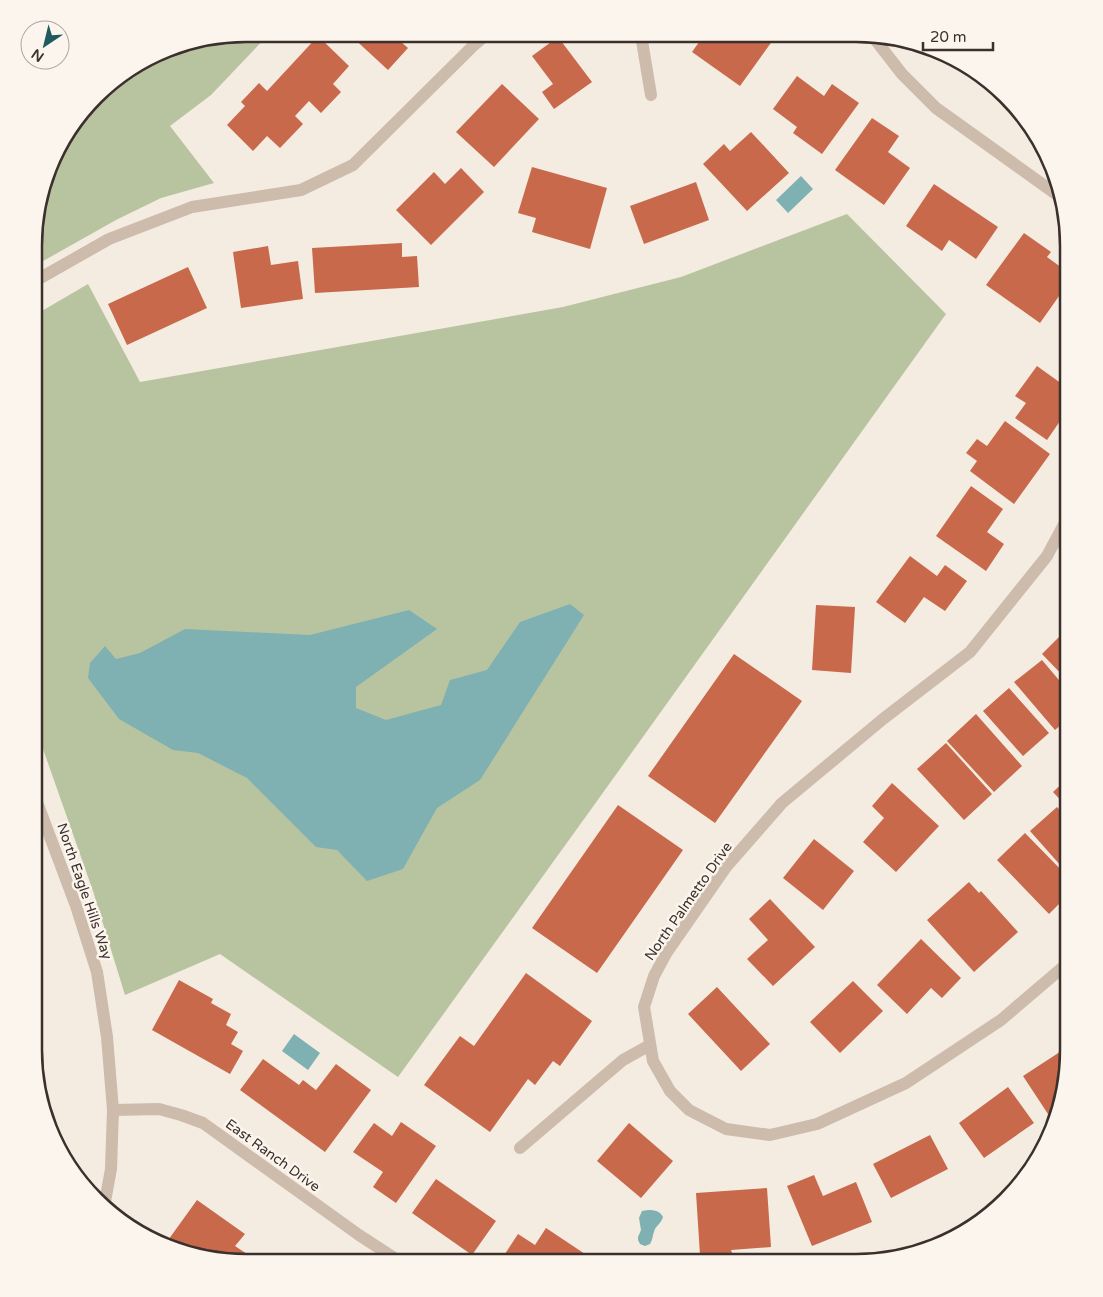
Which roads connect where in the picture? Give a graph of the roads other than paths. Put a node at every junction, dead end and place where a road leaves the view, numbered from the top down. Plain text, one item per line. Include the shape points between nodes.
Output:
1 (478, 42) edge
2 (641, 42) edge
3 (878, 44) edge
4 (651, 95) dead end
5 (1054, 192) edge
6 (42, 278) edge
7 (1060, 531) edge
8 (42, 815) edge
9 (1060, 970) edge
10 (650, 1045) junction
11 (113, 1110) junction
12 (520, 1148) dead end
13 (106, 1198) edge
14 (388, 1254) edge

1 - 6 street via 353,165 300,190 192,207 109,238
2 - 4 street
3 - 5 street via 902,74 936,108
7 - 10 street, North Palmetto Drive via 1046,556 970,652 782,803 726,867 654,976 644,1007
8 - 11 street, North Eagle Hills Way via 97,972
9 - 10 street, North Palmetto Drive via 1002,1020 906,1083 817,1124 770,1135 726,1129 689,1110 670,1091 653,1061
10 - 12 street via 624,1060
11 - 13 street, North Eagle Hills Way via 111,1169
11 - 14 street, East Ranch Drive via 159,1109 203,1123

